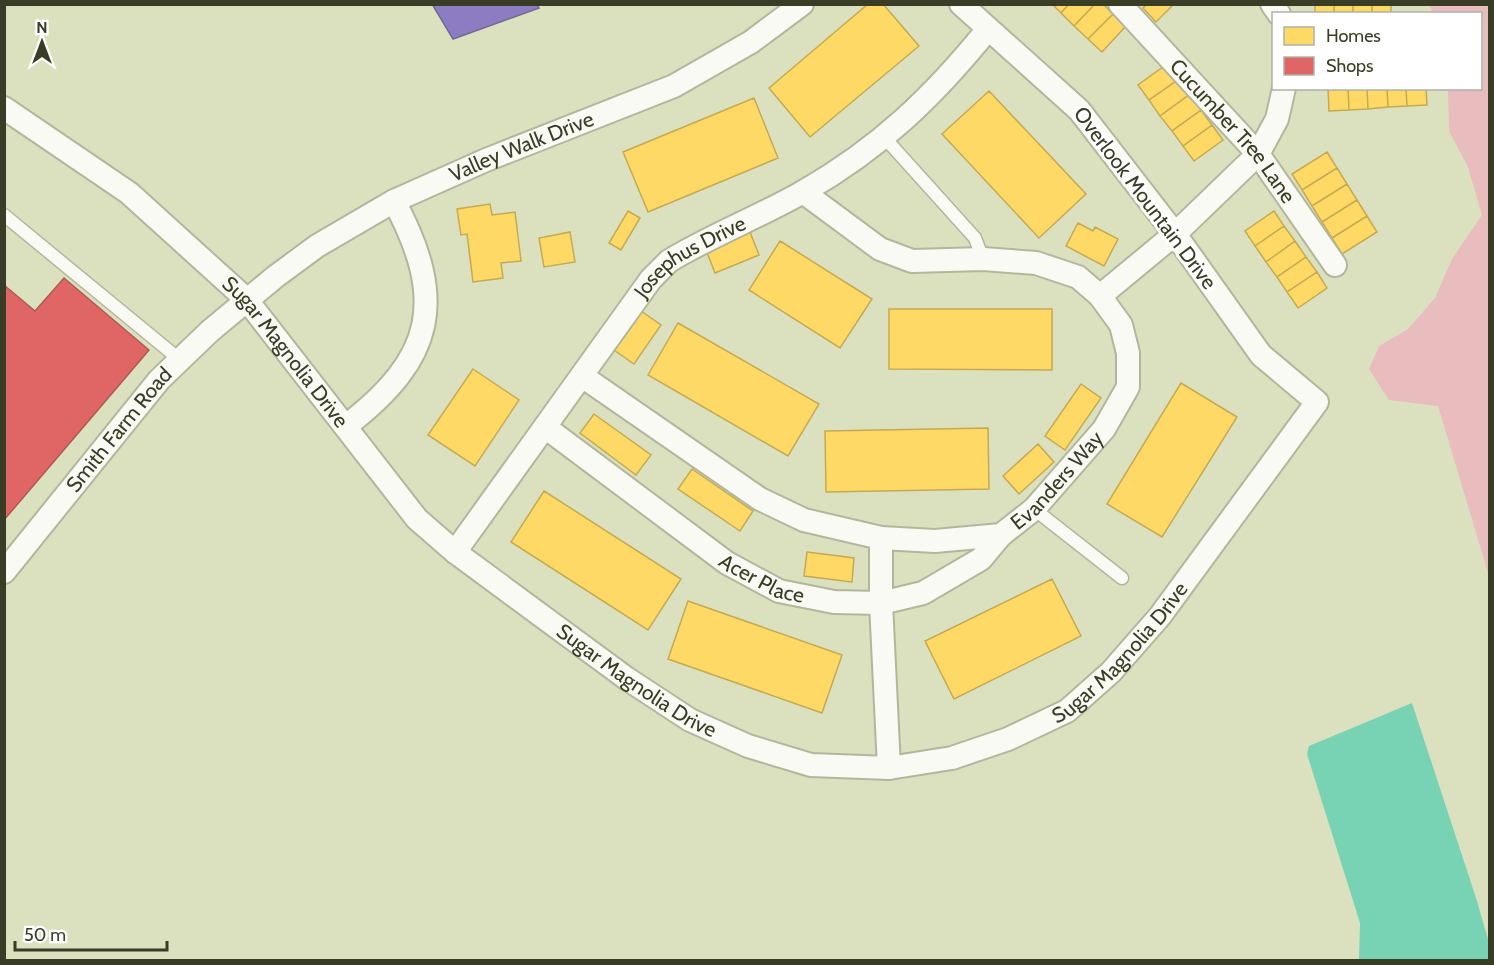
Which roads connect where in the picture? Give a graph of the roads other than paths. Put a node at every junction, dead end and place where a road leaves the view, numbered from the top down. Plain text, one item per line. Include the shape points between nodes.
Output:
1 (802, 4) edge
2 (961, 4) edge
3 (1120, 4) edge
4 (988, 29) junction
5 (1284, 90) edge
6 (4, 108) edge
7 (884, 137) junction
8 (1258, 154) junction
9 (803, 192) junction
10 (394, 201) junction
11 (4, 215) edge
12 (1175, 234) junction
13 (983, 259) junction
14 (1335, 265) dead end
15 (1100, 296) junction
16 (246, 299) junction
17 (179, 359) junction
18 (582, 376) junction
19 (1317, 402) joint
20 (346, 426) junction
21 (545, 427) junction
22 (1034, 508) junction
23 (1001, 535) junction
24 (881, 538) junction
25 (455, 552) junction
26 (4, 572) edge
27 (1122, 578) dead end
28 (881, 603) junction
29 (889, 768) junction

1 - 10 street, Valley Walk Drive via 751,42 674,86
2 - 4 street, Overlook Mountain Drive
3 - 8 street, Cucumber Tree Lane
4 - 7 street, Josephus Drive via 905,121
4 - 12 street, Overlook Mountain Drive via 1079,110
5 - 8 street via 1277,119
6 - 16 street, Sugar Magnolia Drive via 129,193
7 - 9 street, Josephus Drive via 859,158
7 - 13 lane via 975,238
8 - 12 street
8 - 14 street, Cucumber Tree Lane
9 - 13 street, Evanders Way via 880,249 912,261
9 - 18 street, Josephus Drive via 669,261 651,279
10 - 16 street, Valley Walk Drive via 318,246
10 - 20 street via 422,265 423,327 408,366 383,396
11 - 17 lane
12 - 15 street
12 - 19 street, Overlook Mountain Drive via 1261,355
13 - 15 street, Evanders Way via 1036,262 1078,277
15 - 22 street, Evanders Way via 1120,325 1128,354 1128,387 1104,429
16 - 17 street, Smith Farm Road
16 - 20 street, Sugar Magnolia Drive
17 - 26 street, Smith Farm Road
18 - 21 street, Josephus Drive
18 - 24 street, Evanders Way via 760,499 804,520
19 - 29 street, Sugar Magnolia Drive via 1160,616 1111,672 1067,711 1008,739 952,758
20 - 25 street, Sugar Magnolia Drive via 417,519
21 - 25 street, Josephus Drive
21 - 28 street, Acer Place via 727,563 779,591 834,602
22 - 23 street, Evanders Way
22 - 27 lane
23 - 24 street, Evanders Way via 935,541
23 - 28 street, Acer Place via 981,559 923,593
24 - 28 street
25 - 29 street, Sugar Magnolia Drive via 626,678 690,720 748,746 811,765
28 - 29 street

